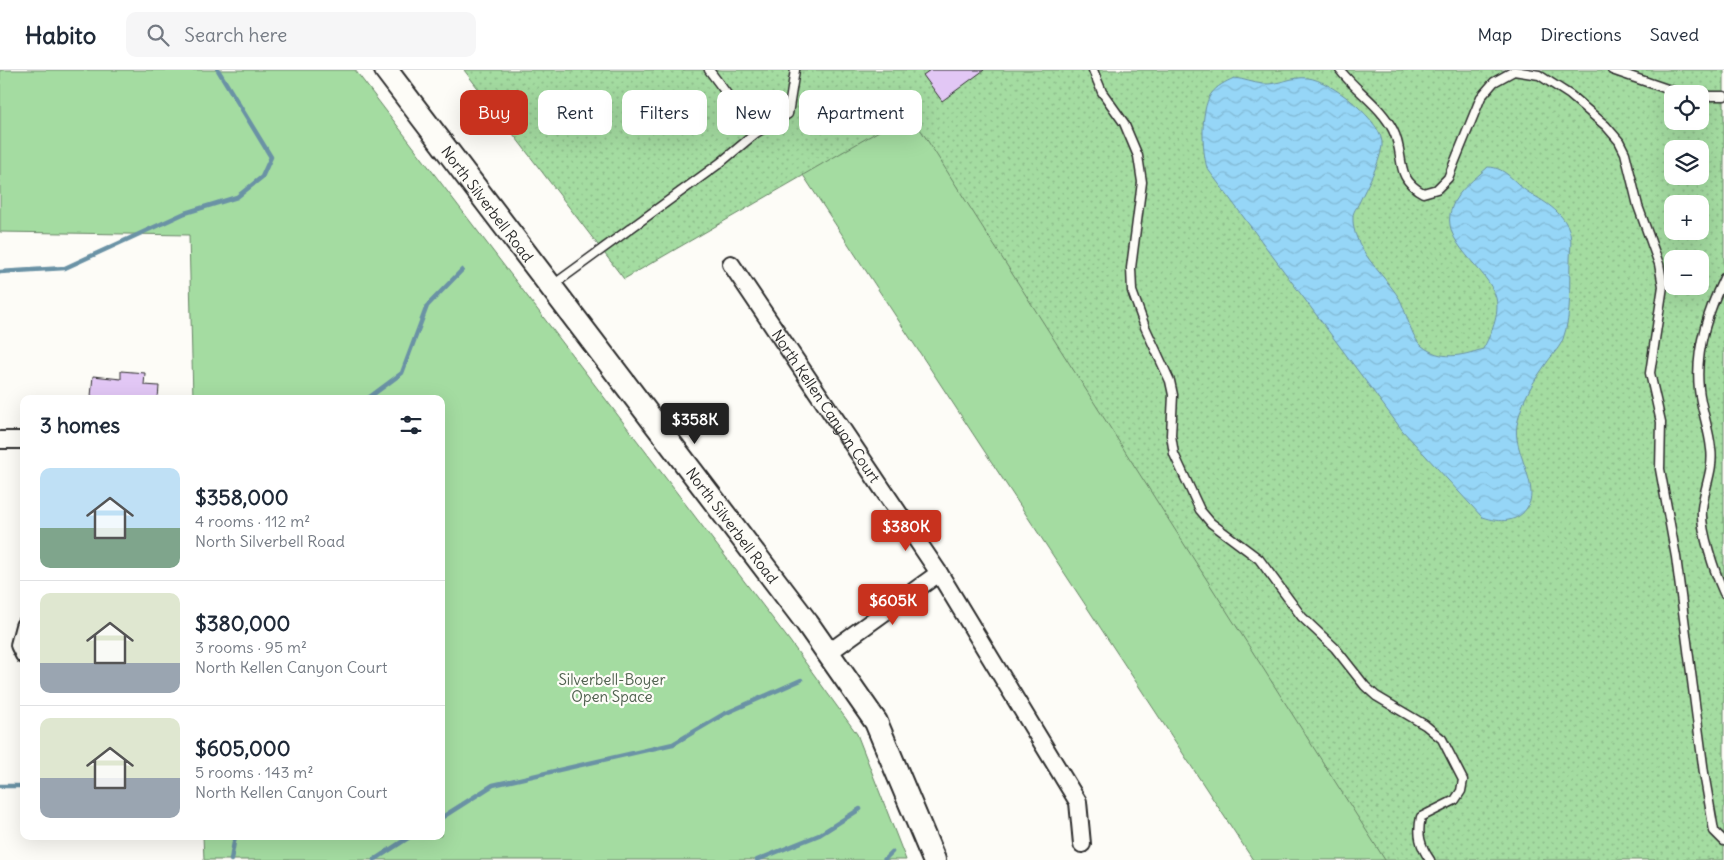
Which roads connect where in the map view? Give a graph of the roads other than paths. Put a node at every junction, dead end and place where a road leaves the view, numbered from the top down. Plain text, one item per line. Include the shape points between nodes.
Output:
1 (386, 70) edge
2 (709, 70) edge
3 (795, 70) edge
4 (1093, 70) edge
5 (1340, 70) edge
6 (1612, 70) edge
7 (1664, 88) edge
8 (724, 90) edge
9 (1709, 96) edge
10 (1724, 96) edge
11 (789, 108) edge
12 (755, 135) edge
13 (731, 264) dead end
14 (1724, 278) edge
15 (552, 286) junction
16 (0, 440) edge
17 (20, 440) edge
18 (939, 573) junction
19 (1724, 593) edge
20 (828, 653) junction
21 (1724, 841) edge
22 (1082, 844) dead end
23 (934, 860) edge
24 (1430, 860) edge

1 - 15 main road, North Silverbell Road
2 - 8 lane
3 - 11 lane
4 - 24 lane via 1102,92 1124,123 1138,156 1142,182 1131,268 1132,291 1170,381 1174,454 1200,510 1211,523 1259,558 1302,617 1335,648 1365,686 1425,725 1447,746 1463,780 1455,800 1421,817 1418,832 1423,851
5 - 21 lane via 1384,115 1394,131 1403,175 1411,187 1423,193 1438,189 1448,178 1481,97 1494,82 1514,71 1539,75 1570,95 1606,126 1625,153 1663,286 1650,373 1661,422 1660,468 1676,557 1704,773 1714,830
6 - 7 lane
9 - 10 lane
12 - 15 lane
13 - 18 street, North Kellen Canyon Court
14 - 19 lane via 1708,315 1699,388 1711,449 1711,467 1702,511 1711,558
15 - 20 main road, North Silverbell Road
16 - 17 street
18 - 20 street
18 - 22 street, North Kellen Canyon Court via 1078,802
20 - 23 main road, North Silverbell Road via 876,722

